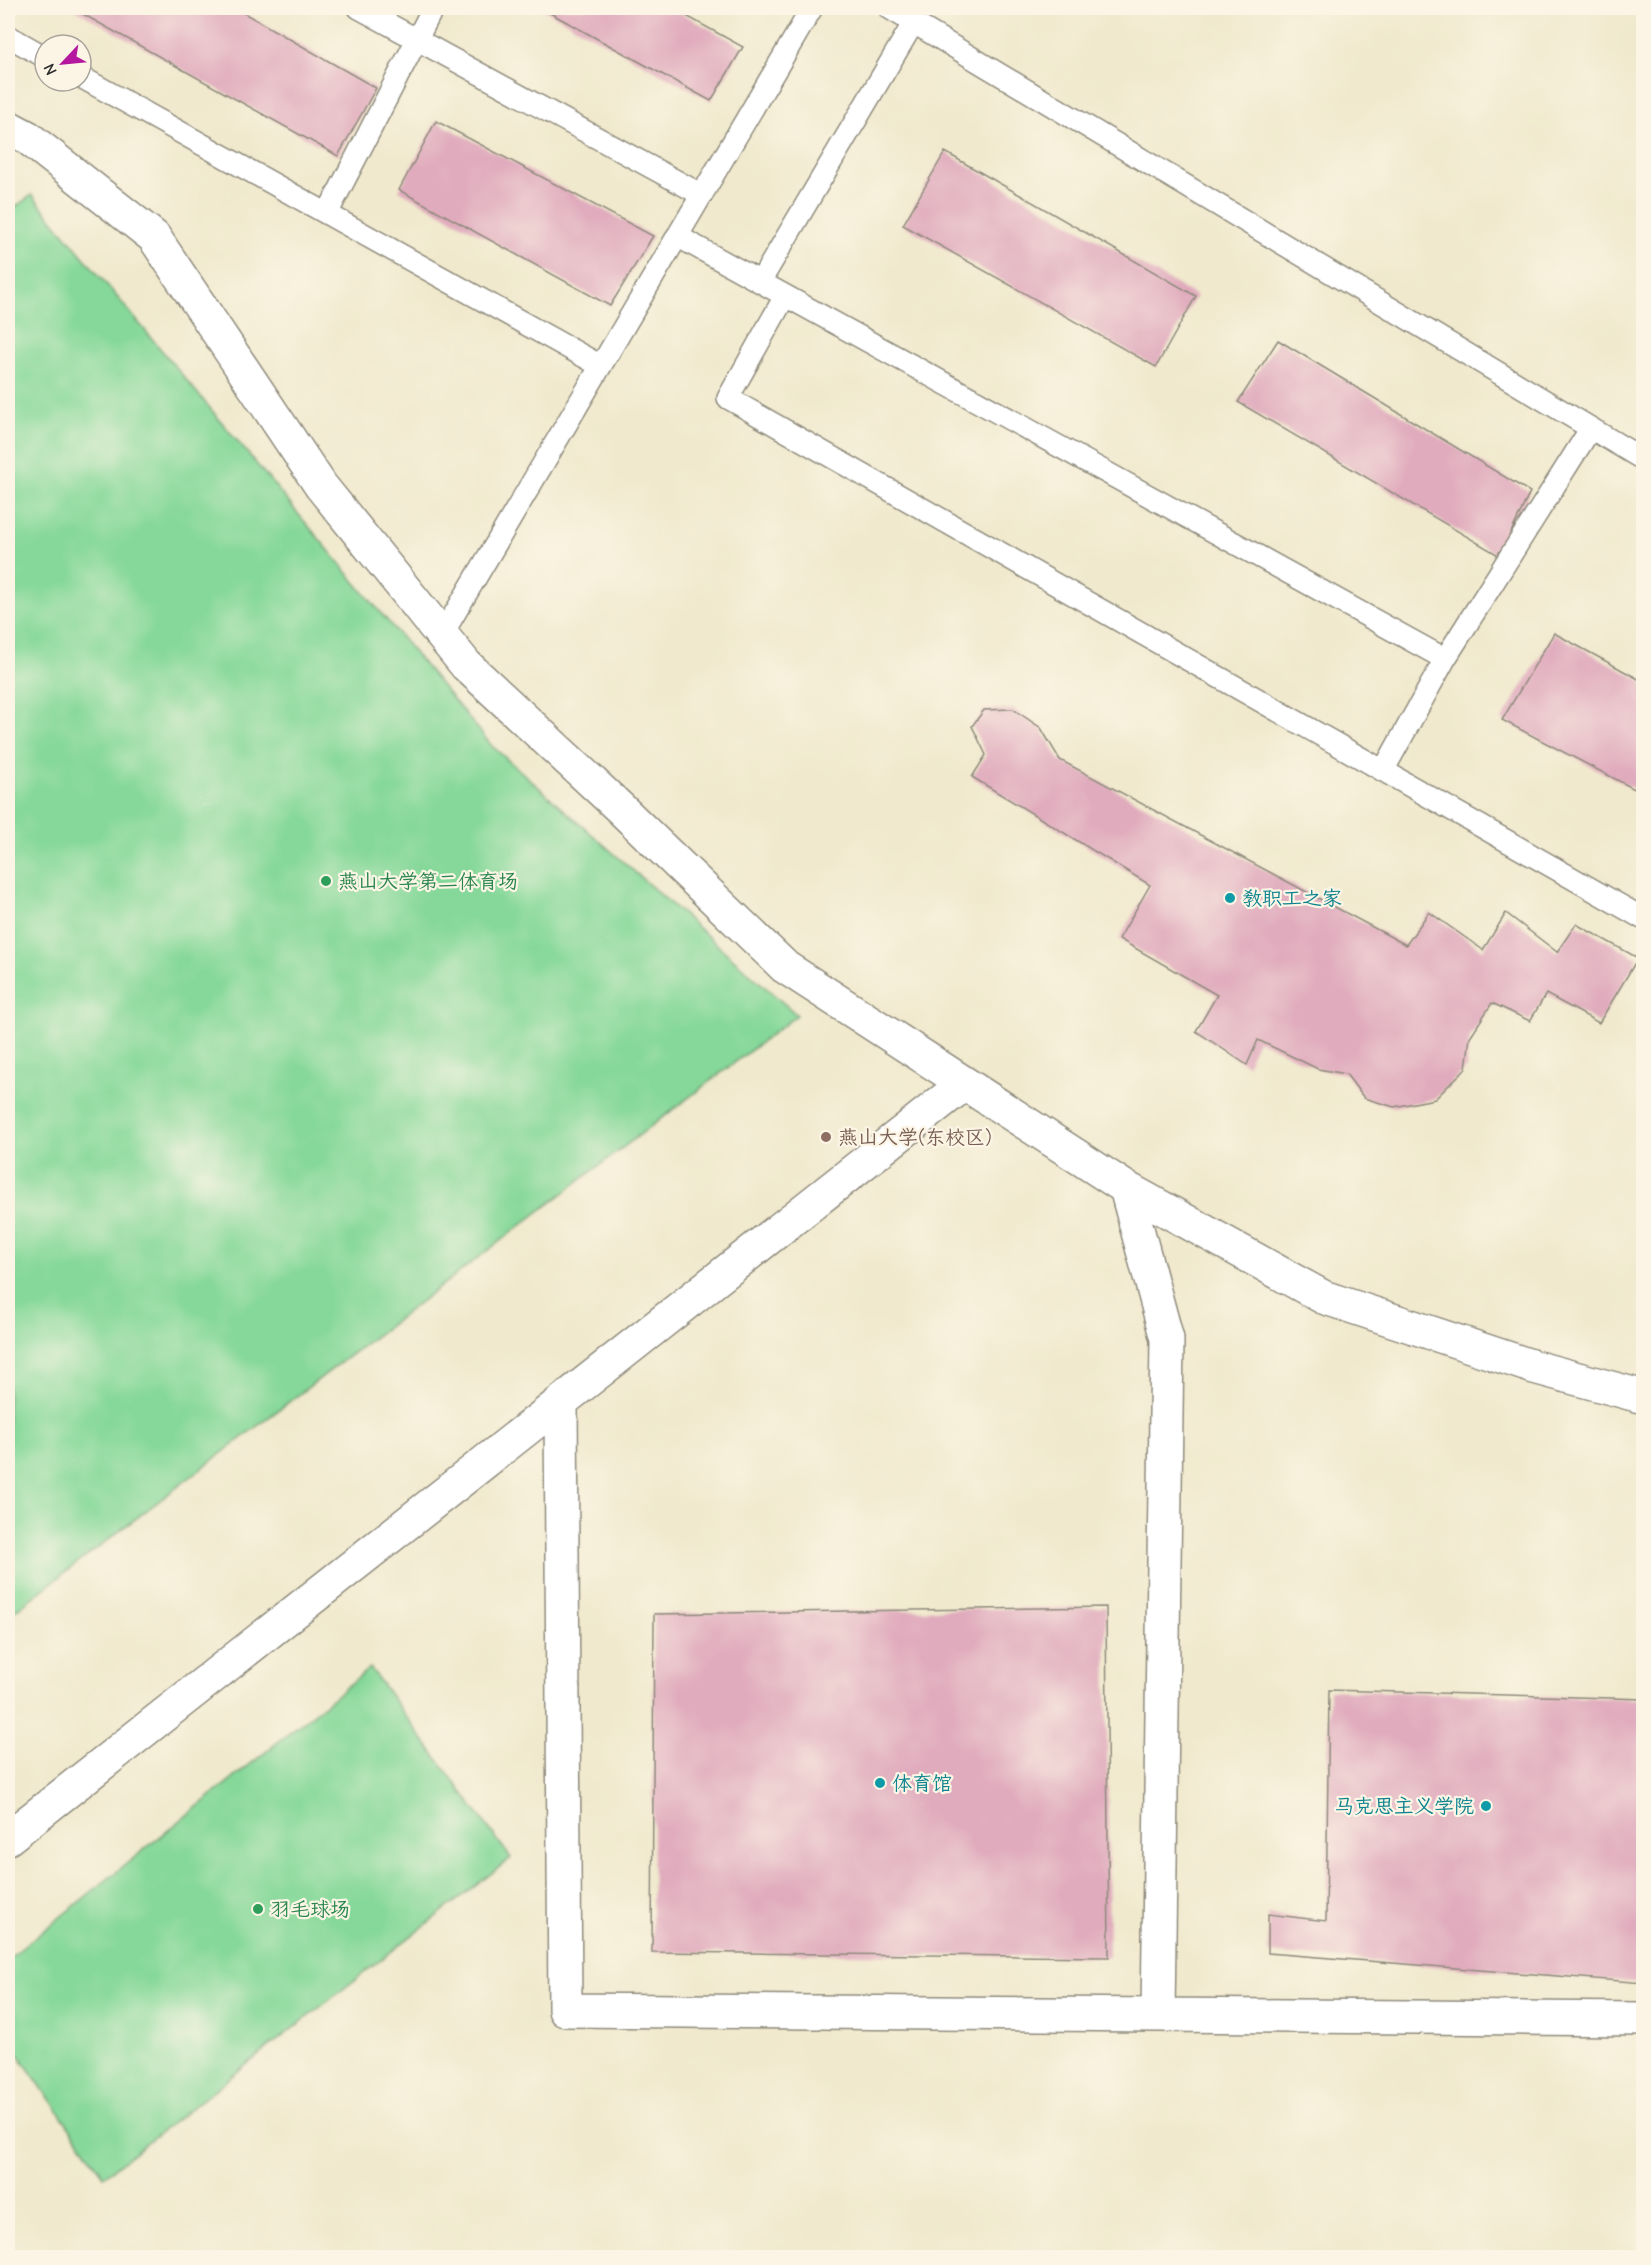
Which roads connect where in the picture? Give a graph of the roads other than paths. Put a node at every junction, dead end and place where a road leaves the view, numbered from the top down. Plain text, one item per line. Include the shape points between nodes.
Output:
1 (359, 8) edge
2 (434, 8) edge
3 (812, 8) edge
4 (889, 8) edge
5 (914, 22) junction
6 (8, 36) edge
7 (417, 39) junction
8 (33, 50) edge
9 (93, 84) edge
10 (8, 127) edge
11 (702, 195) junction
12 (327, 214) junction
13 (677, 236) junction
14 (760, 282) junction
15 (784, 296) junction
16 (601, 366) junction
17 (1590, 428) junction
18 (1644, 460) edge
19 (442, 635) junction
20 (1445, 659) junction
21 (1383, 771) junction
22 (1644, 919) edge
23 (964, 1084) junction
24 (1126, 1188) junction
25 (1644, 1397) edge
26 (561, 1402) junction
27 (8, 1838) edge
28 (1158, 2015) junction
29 (1644, 2019) edge

1 - 7 lane
2 - 7 lane
3 - 11 lane
4 - 5 lane
5 - 14 lane
5 - 17 lane
6 - 8 lane
7 - 11 lane
7 - 12 lane
9 - 12 lane
10 - 19 street via 27,137 154,237 321,486
11 - 13 lane
12 - 16 lane
13 - 14 lane
13 - 16 lane
14 - 15 lane
15 - 20 lane
15 - 21 lane via 729,398
16 - 19 lane
17 - 18 lane
17 - 20 lane
19 - 23 street via 466,665 785,967
20 - 21 lane
21 - 22 lane
23 - 24 street
23 - 26 street
24 - 25 street via 1323,1297 1534,1366
24 - 28 street via 1167,1339
26 - 27 street
26 - 28 street via 565,2010
28 - 29 street

